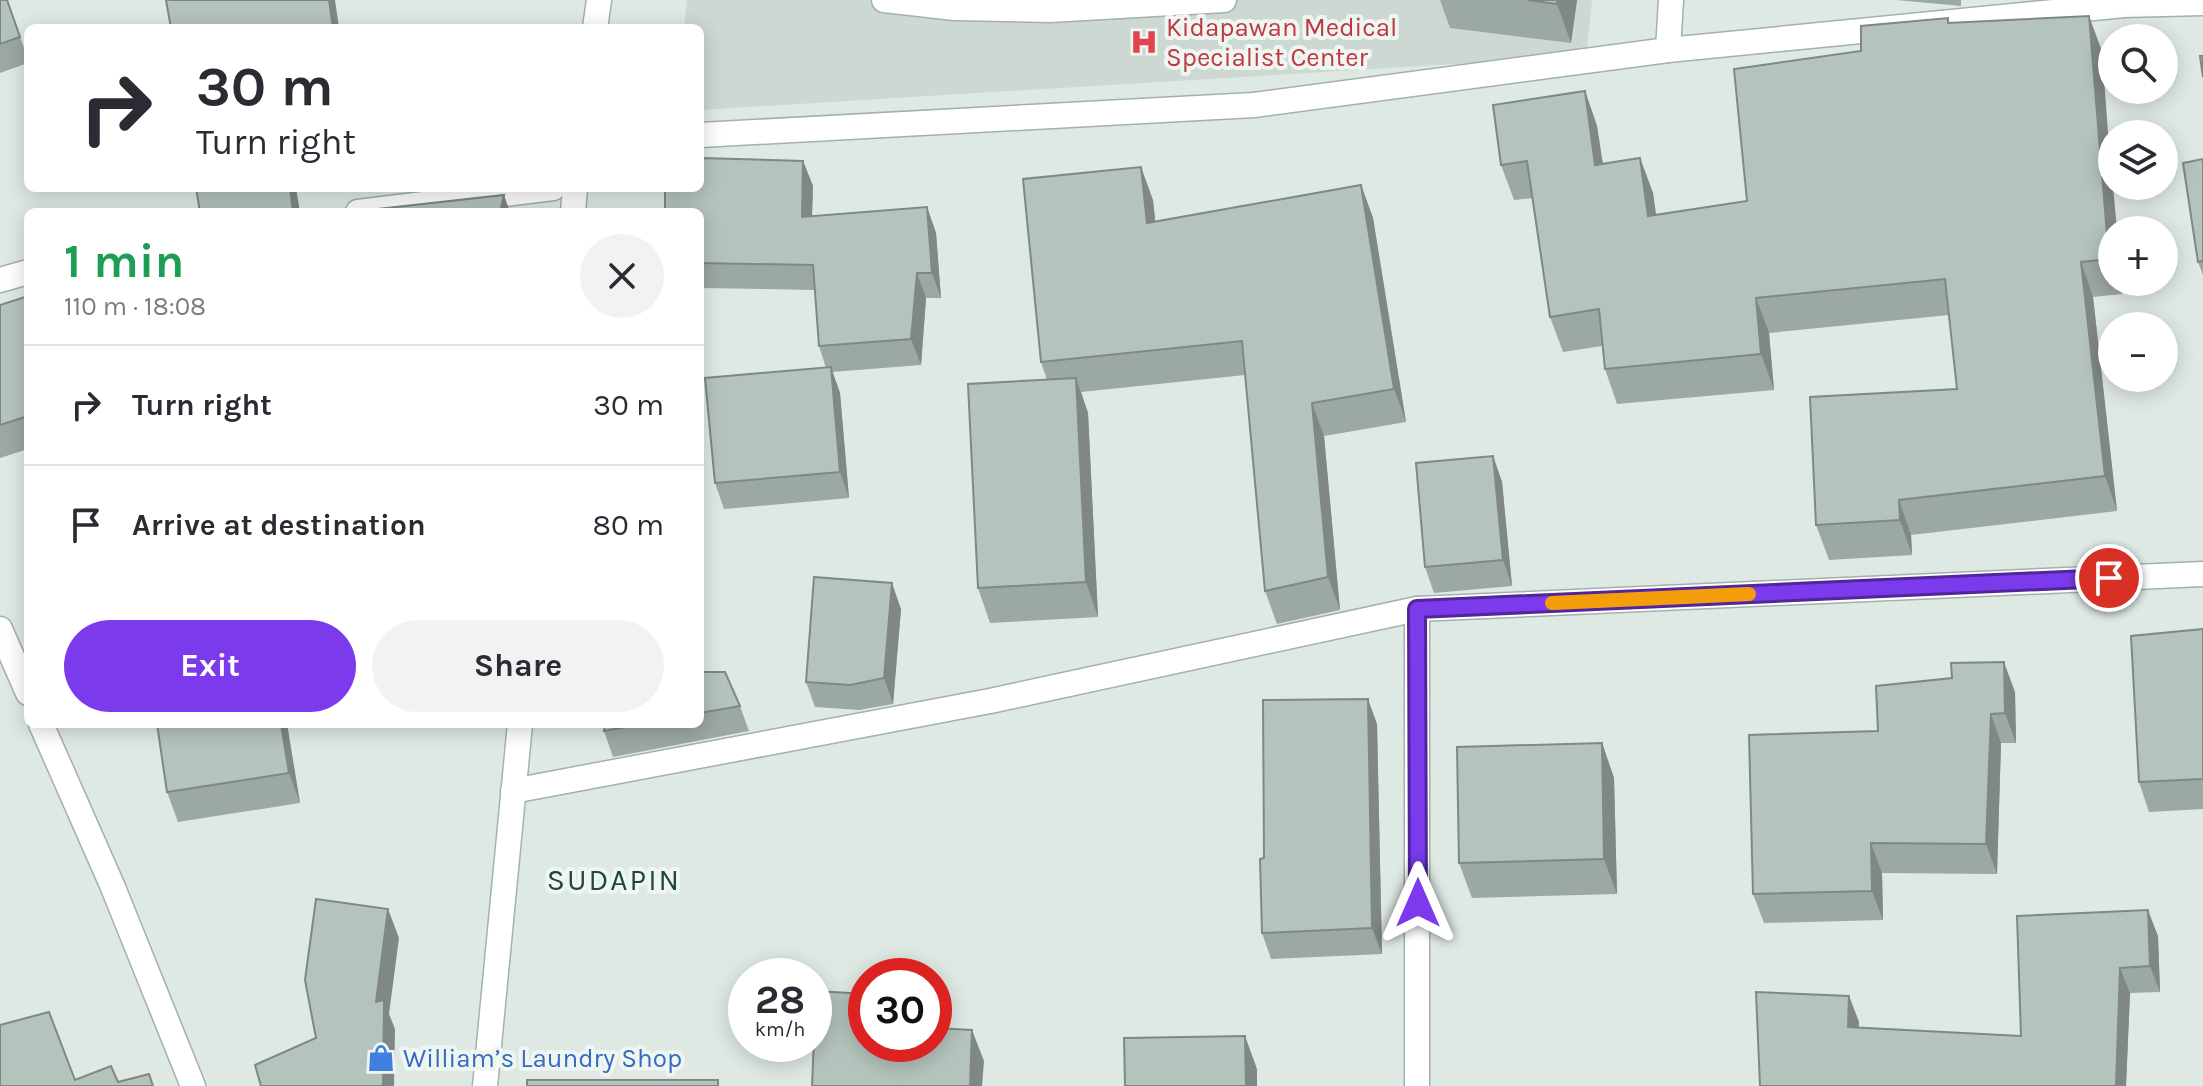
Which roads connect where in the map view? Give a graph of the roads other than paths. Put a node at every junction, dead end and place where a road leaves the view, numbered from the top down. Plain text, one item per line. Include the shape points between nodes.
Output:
1 (599, 0) edge
2 (884, 0) edge
3 (1224, 0) edge
4 (1671, 0) edge
5 (2124, 2) edge
6 (2203, 3) edge
7 (596, 24) edge
8 (1668, 50) junction
9 (704, 135) edge
10 (520, 192) edge
11 (390, 208) edge
12 (24, 273) edge
13 (0, 280) edge
14 (2203, 574) edge
15 (1417, 609) junction
16 (0, 629) edge
17 (24, 684) edge
18 (43, 728) edge
19 (520, 728) edge
20 (513, 791) junction
21 (193, 1086) edge
22 (485, 1086) edge
23 (1417, 1086) edge

1 - 7 street
2 - 3 street via 1050,10
4 - 8 street
5 - 6 street
5 - 8 street
8 - 9 street via 1254,105
10 - 11 street
12 - 13 street
14 - 15 street
15 - 20 street via 990,701
15 - 23 street
16 - 17 street
18 - 21 street
19 - 20 street
20 - 22 street

